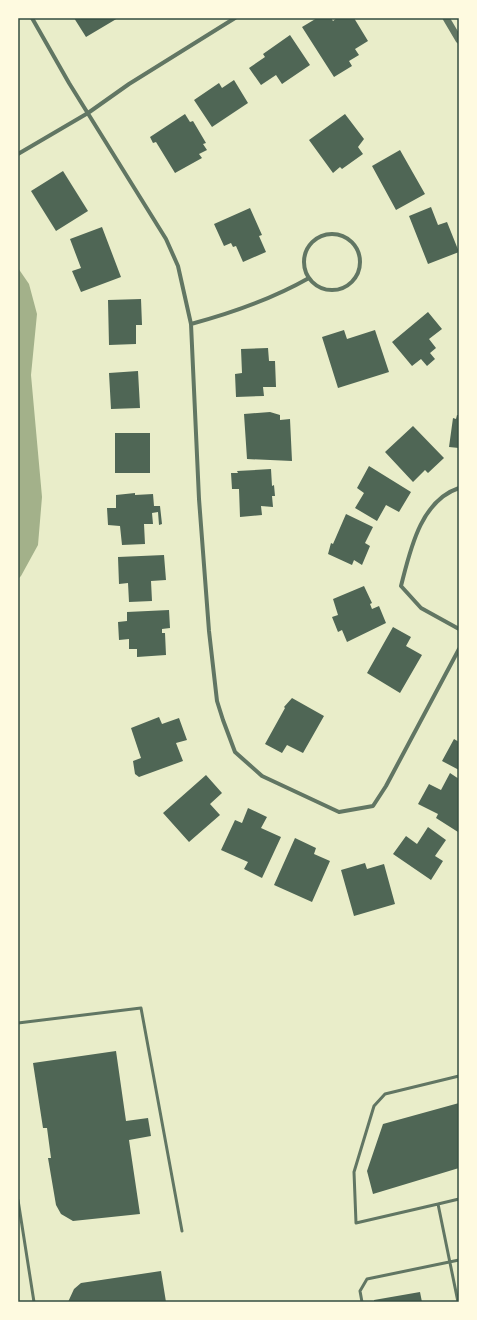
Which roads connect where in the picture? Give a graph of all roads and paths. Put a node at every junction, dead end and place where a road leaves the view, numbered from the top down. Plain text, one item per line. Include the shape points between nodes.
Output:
1 (32, 18) edge
2 (235, 18) edge
3 (446, 18) edge
4 (459, 40) edge
5 (88, 113) junction
6 (18, 154) edge
7 (309, 278) junction
8 (191, 324) junction
9 (459, 488) edge
10 (459, 629) edge
11 (459, 649) edge
12 (18, 1023) edge
13 (459, 1076) edge
14 (459, 1199) edge
15 (18, 1200) edge
16 (438, 1204) junction
17 (182, 1231) dead end
18 (459, 1260) edge
19 (450, 1262) junction
20 (34, 1302) edge
21 (362, 1302) edge
22 (458, 1302) edge

1 - 5 street
2 - 5 street via 128,84
3 - 4 street
5 - 6 street
5 - 8 street via 166,239 178,266
7 - 7 street via 317,286 327,290 338,290 349,285 356,278 360,267 360,256 355,246 348,239 337,235 326,235 316,240 308,247 304,258
7 - 8 street via 292,288 230,313
8 - 11 street via 199,499 209,631 217,700 235,752 262,776 338,812 374,806
9 - 10 street via 451,490 432,505 412,542 402,586 422,608
12 - 17 lane via 142,1008
13 - 16 lane via 385,1094 374,1106 354,1172 356,1223
14 - 16 lane
15 - 20 lane
16 - 19 lane
18 - 19 lane
19 - 21 lane via 367,1279 360,1291
19 - 22 lane

